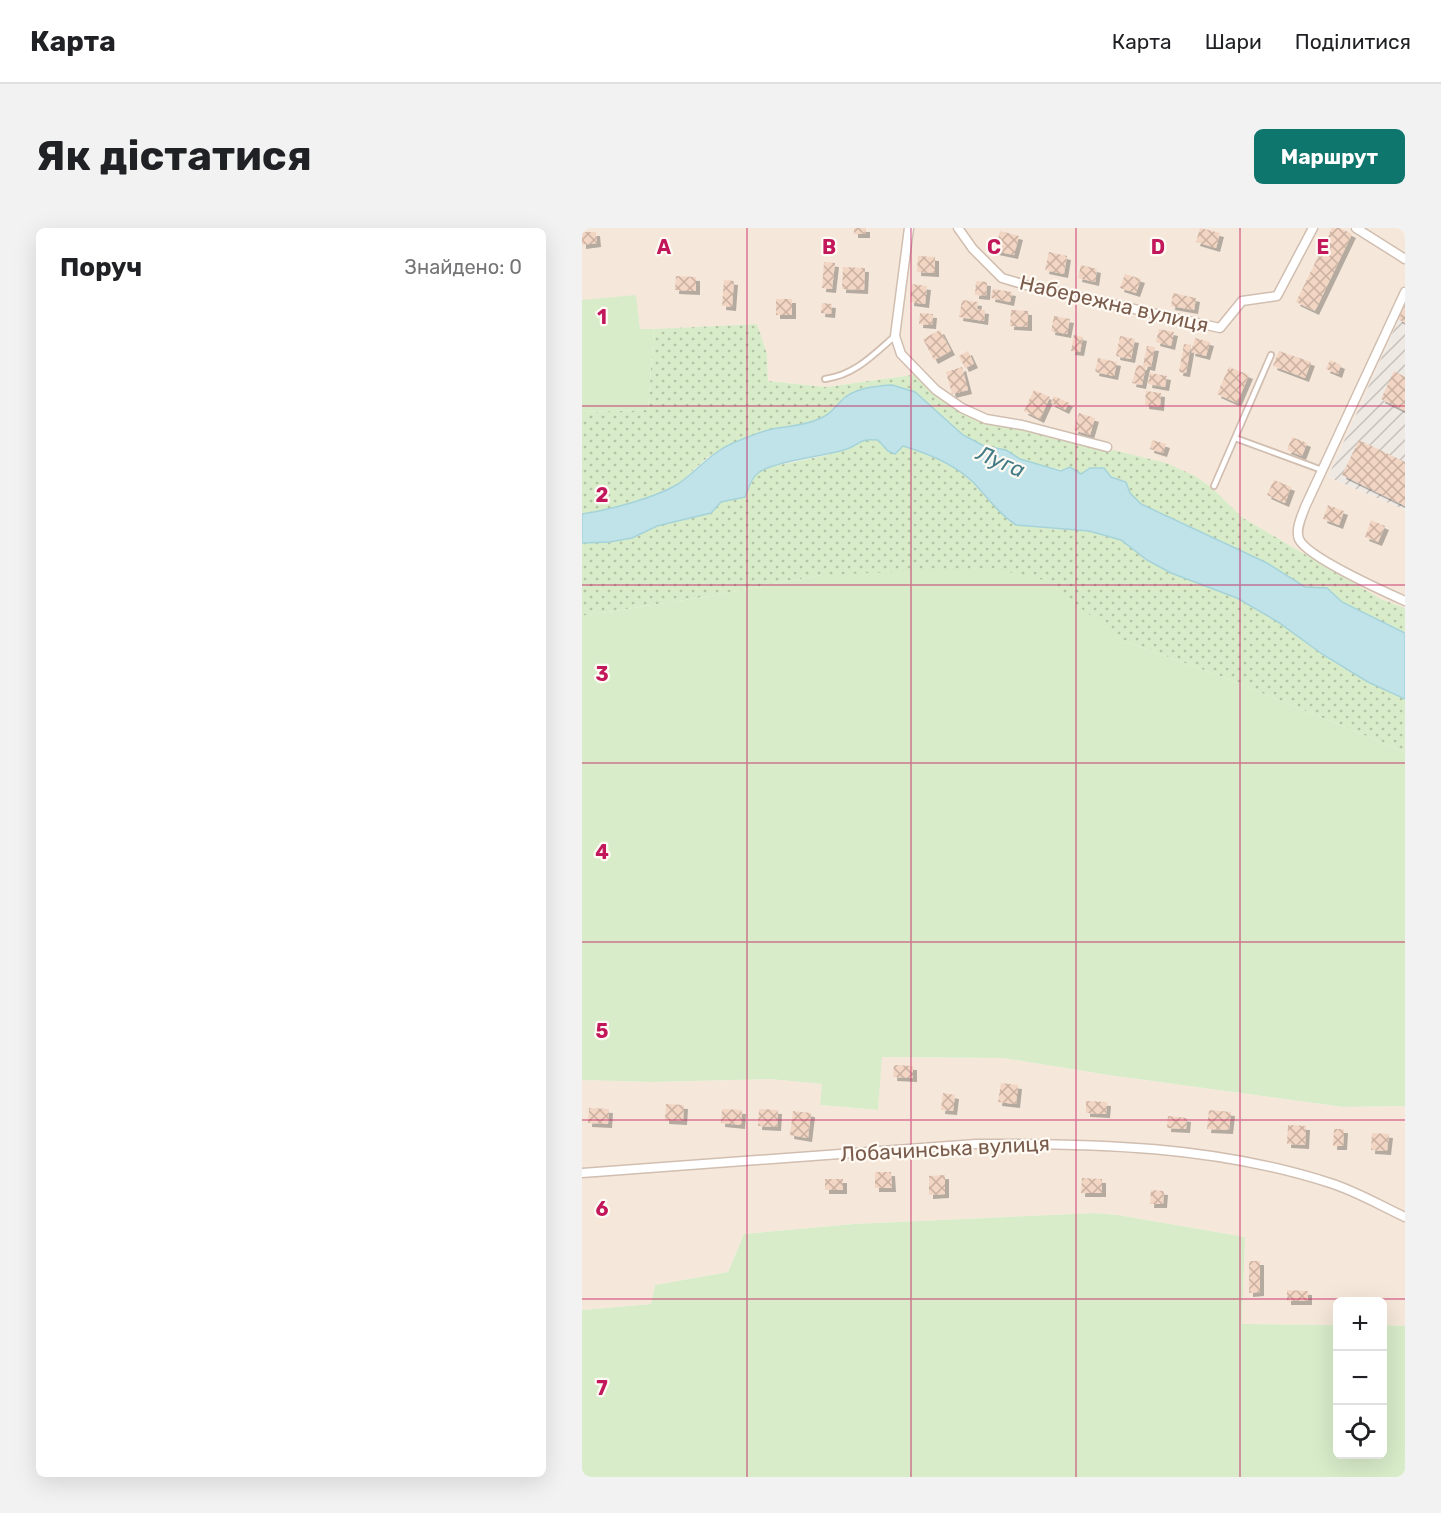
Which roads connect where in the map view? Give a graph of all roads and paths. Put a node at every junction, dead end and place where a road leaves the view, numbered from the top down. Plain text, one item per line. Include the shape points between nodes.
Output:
1 (909, 228) edge
2 (958, 228) edge
3 (1313, 228) edge
4 (1356, 228) edge
5 (1405, 259) edge
6 (1405, 292) edge
7 (895, 336) junction
8 (1271, 355) dead end
9 (825, 379) dead end
10 (1234, 438) junction
11 (1107, 447) dead end
12 (1322, 470) junction
13 (1214, 486) dead end
14 (1405, 601) edge
15 (582, 1173) edge
16 (1405, 1217) edge

1 - 7 street
2 - 3 street, Набережна вулиця via 1002,278 1220,328 1242,301 1277,296
4 - 5 street
6 - 12 street
7 - 9 lane via 852,372
7 - 11 street via 901,354 919,374 962,408 986,419
8 - 10 lane
10 - 12 lane
10 - 13 lane
12 - 14 street via 1305,507 1299,540 1313,553
15 - 16 street, Лобачинська вулиця via 976,1144 1125,1147 1211,1156 1276,1169 1332,1184

